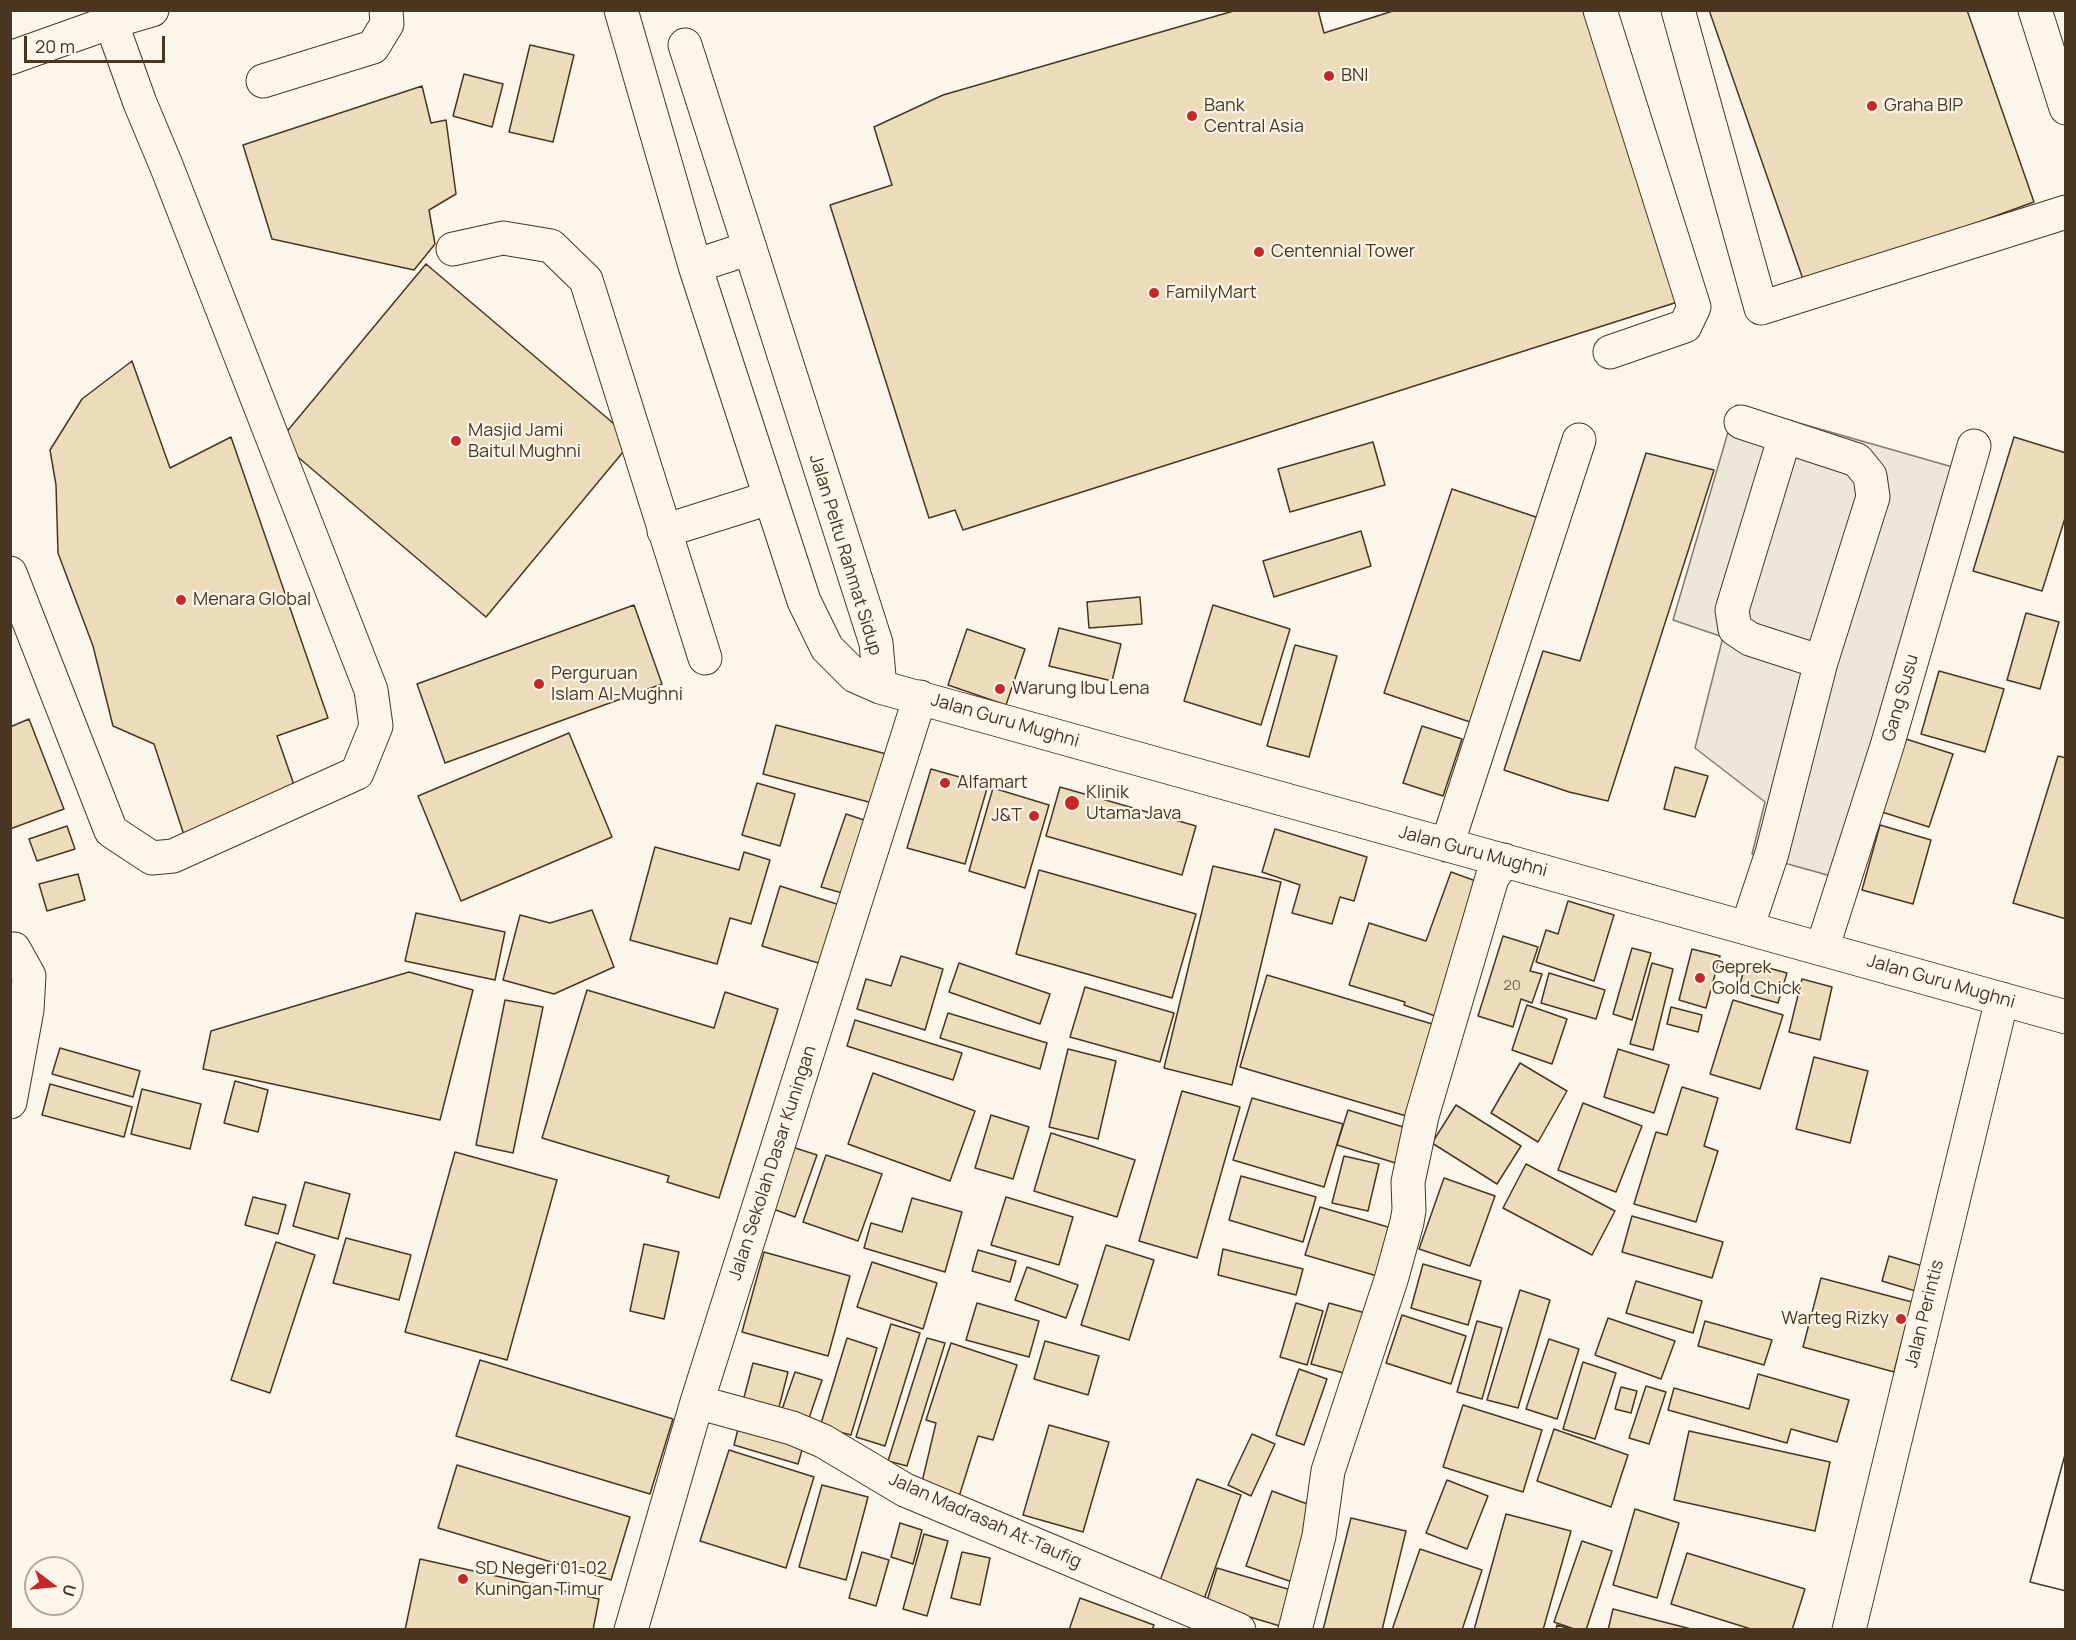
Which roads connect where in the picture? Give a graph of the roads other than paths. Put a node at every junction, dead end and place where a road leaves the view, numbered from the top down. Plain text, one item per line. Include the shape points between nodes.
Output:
1 (152, 10) edge
2 (386, 10) edge
3 (621, 10) edge
4 (1600, 10) edge
5 (1678, 10) edge
6 (2035, 10) edge
7 (111, 22) junction
8 (685, 45) dead end
9 (10, 58) edge
10 (263, 81) dead end
11 (2066, 108) edge
12 (2066, 212) edge
13 (750, 248) junction
14 (453, 249) dead end
15 (694, 266) junction
16 (1610, 352) dead end
17 (1741, 422) dead end
18 (1785, 436) junction
19 (1579, 440) dead end
20 (1974, 446) dead end
21 (769, 498) junction
22 (664, 531) junction
23 (10, 573) edge
24 (705, 658) dead end
25 (1821, 662) junction
26 (880, 687) junction
27 (920, 698) junction
28 (1447, 844) junction
29 (1504, 860) junction
30 (1747, 928) junction
31 (12, 949) edge
32 (1822, 949) junction
33 (2002, 999) junction
34 (2066, 1017) edge
35 (10, 1102) edge
36 (697, 1402) junction
37 (632, 1629) edge
38 (1239, 1629) edge
39 (1296, 1629) edge
40 (1849, 1629) edge

1 - 7 main road
2 - 10 main road via 387,24 373,47
3 - 15 main road, Jalan Peltu Rahmat Sidup
4 - 16 main road via 1694,307 1685,326
5 - 12 main road via 1761,308
6 - 11 main road
7 - 9 main road
7 - 23 main road via 371,690 376,726 357,773 173,856 152,858 111,831
8 - 13 main road, Jalan Peltu Rahmat Sidup
13 - 15 main road
13 - 26 main road, Jalan Peltu Rahmat Sidup via 876,643
14 - 22 main road via 503,238 551,246 586,280
15 - 21 main road, Jalan Peltu Rahmat Sidup
17 - 18 main road
18 - 25 main road via 1857,460 1870,476 1873,497
18 - 25 main road via 1732,610 1736,628 1750,639
19 - 28 main road
20 - 32 main road, Gang Susu via 1887,746
21 - 22 main road
21 - 26 main road, Jalan Peltu Rahmat Sidup via 804,601 827,648 855,676
22 - 24 main road
25 - 30 main road via 1772,853
26 - 27 main road, Jalan Guru Mughni
27 - 28 main road, Jalan Guru Mughni
27 - 36 main road, Jalan Sekolah Dasar Kuningan
28 - 29 main road, Jalan Guru Mughni
29 - 30 main road, Jalan Guru Mughni
29 - 39 main road via 1492,878 1422,1116 1408,1182 1407,1222 1328,1471 1319,1536
30 - 32 main road, Jalan Guru Mughni
31 - 35 main road via 28,976 27,1010
32 - 33 main road, Jalan Guru Mughni
33 - 34 main road, Jalan Guru Mughni
33 - 40 main road, Jalan Perintis
36 - 37 main road, Jalan Sekolah Dasar Kuningan
36 - 38 main road, Jalan Madrasah At-Taufig via 802,1432 905,1490

